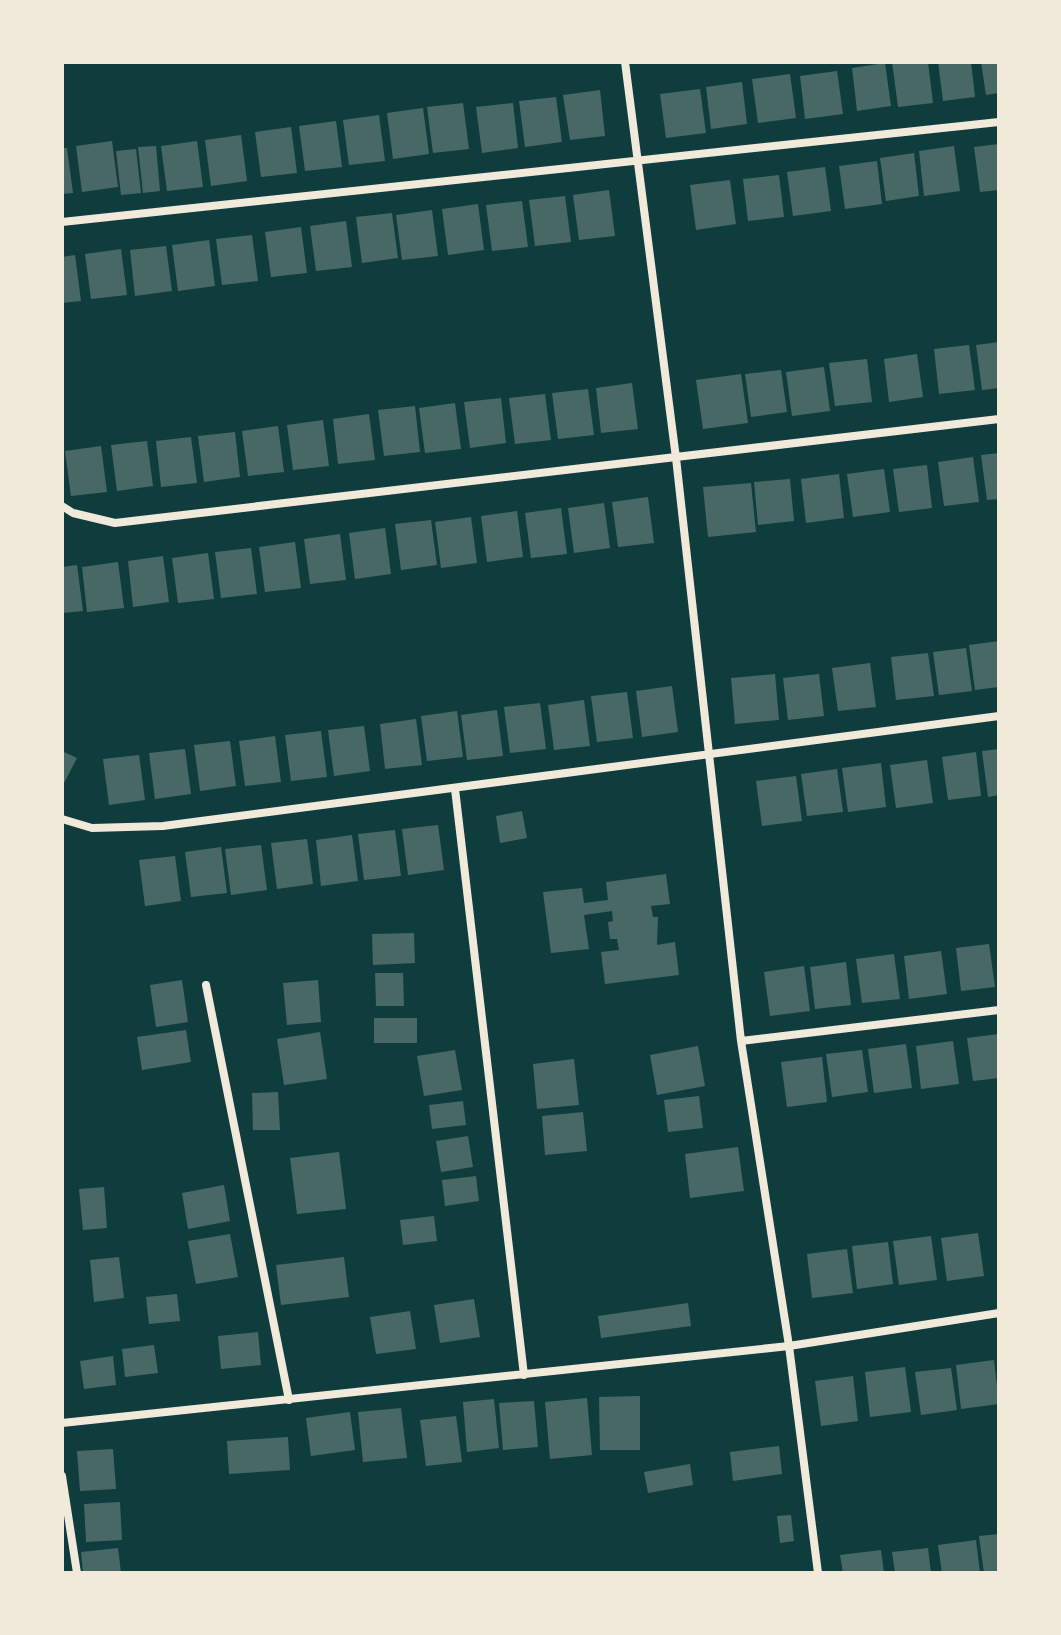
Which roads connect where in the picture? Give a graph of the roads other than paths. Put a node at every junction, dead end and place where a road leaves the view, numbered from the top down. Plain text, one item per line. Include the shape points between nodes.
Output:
1 (625, 62) edge
2 (999, 122) edge
3 (637, 160) junction
4 (62, 222) edge
5 (999, 419) edge
6 (676, 458) junction
7 (62, 506) edge
8 (999, 716) edge
9 (708, 756) junction
10 (455, 789) junction
11 (62, 819) edge
12 (206, 985) dead end
13 (999, 1010) edge
14 (741, 1041) junction
15 (999, 1313) edge
16 (789, 1346) junction
17 (524, 1375) junction
18 (289, 1400) junction
19 (62, 1423) edge
20 (62, 1476) edge
21 (77, 1573) edge
22 (818, 1573) edge

1 - 3 street
2 - 3 street
3 - 4 street
3 - 6 street
5 - 6 street
6 - 7 street via 115,523
6 - 9 street
8 - 9 street
9 - 10 street
9 - 14 street
10 - 11 street via 163,826 92,828
10 - 17 street
12 - 18 street
13 - 14 street
14 - 16 street
15 - 16 street
16 - 17 street
16 - 22 street
17 - 18 street
18 - 19 street
20 - 21 street

